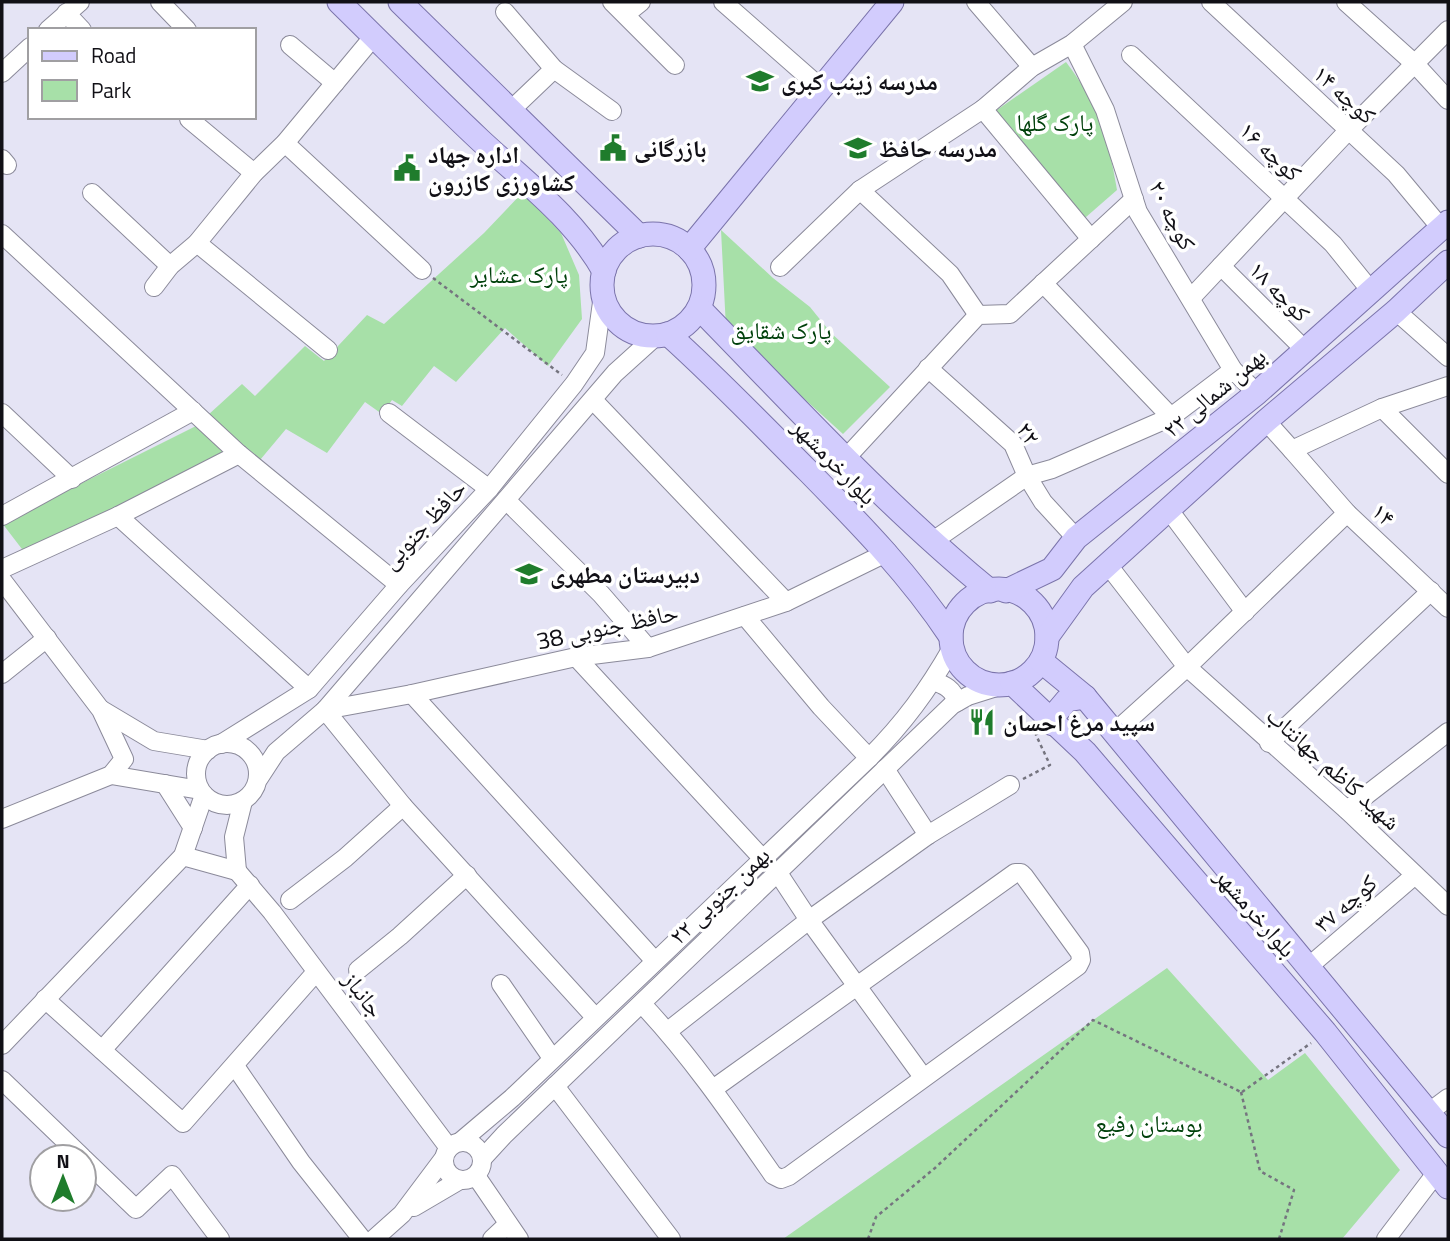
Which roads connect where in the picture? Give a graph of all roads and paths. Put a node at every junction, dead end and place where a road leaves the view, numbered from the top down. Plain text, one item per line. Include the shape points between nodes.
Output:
1 (80, 2) edge
2 (160, 2) edge
3 (339, 2) edge
4 (612, 2) edge
5 (641, 2) edge
6 (723, 2) edge
7 (976, 2) edge
8 (1123, 2) edge
9 (1211, 2) edge
10 (1346, 2) edge
11 (885, 4) edge
12 (411, 5) edge
13 (505, 12) dead end
14 (66, 13) junction
15 (626, 14) junction
16 (50, 28) edge
17 (80, 28) edge
18 (185, 28) edge
19 (1448, 30) edge
20 (374, 36) junction
21 (1072, 44) junction
22 (290, 45) dead end
23 (28, 49) edge
24 (1132, 55) dead end
25 (1416, 64) junction
26 (675, 65) dead end
27 (1032, 68) junction
28 (554, 69) junction
29 (3, 70) edge
30 (335, 83) junction
31 (822, 89) junction
32 (1448, 100) edge
33 (983, 109) junction
34 (510, 111) junction
35 (612, 111) dead end
36 (189, 119) dead end
37 (1349, 130) junction
38 (285, 143) junction
39 (254, 173) junction
40 (860, 190) junction
41 (92, 193) dead end
42 (1285, 197) junction
43 (1134, 199) junction
44 (617, 215) junction
45 (1445, 225) edge
46 (2, 234) edge
47 (639, 236) junction
48 (1091, 239) junction
49 (197, 243) junction
50 (590, 246) junction
51 (689, 249) junction
52 (1448, 262) edge
53 (170, 266) junction
54 (1221, 266) junction
55 (780, 267) dead end
56 (422, 270) joint
57 (604, 271) junction
58 (1043, 283) junction
59 (154, 287) dead end
60 (1371, 291) junction
61 (603, 295) junction
62 (1191, 298) junction
63 (699, 307) junction
64 (1396, 311) junction
65 (978, 315) junction
66 (662, 335) junction
67 (328, 350) dead end
68 (1304, 350) junction
69 (741, 351) junction
70 (596, 353) junction
71 (1448, 357) edge
72 (928, 368) junction
73 (1233, 370) junction
74 (615, 373) junction
75 (714, 376) junction
76 (574, 384) junction
77 (1448, 386) edge
78 (1257, 393) junction
79 (593, 400) junction
80 (1382, 408) junction
81 (193, 411) junction
82 (2, 413) edge
83 (389, 413) dead end
84 (1171, 417) junction
85 (1266, 421) junction
86 (1292, 450) junction
87 (239, 454) junction
88 (846, 458) junction
89 (1448, 474) edge
90 (1027, 476) junction
91 (72, 479) junction
92 (489, 489) junction
93 (506, 500) junction
94 (1169, 510) junction
95 (1347, 513) junction
96 (2, 516) edge
97 (118, 516) junction
98 (1076, 538) junction
99 (933, 541) junction
100 (888, 552) junction
101 (1108, 565) junction
102 (960, 566) junction
103 (2, 569) edge
104 (1052, 569) junction
105 (2, 580) edge
106 (399, 585) junction
107 (1083, 587) junction
108 (998, 591) junction
109 (1431, 592) junction
110 (786, 602) junction
111 (929, 602) junction
112 (1448, 608) edge
113 (1244, 612) junction
114 (745, 616) junction
115 (1047, 637) junction
116 (47, 638) junction
117 (952, 642) junction
118 (648, 648) junction
119 (576, 657) junction
120 (1041, 661) junction
121 (1187, 667) junction
122 (2, 674) edge
123 (933, 681) junction
124 (1007, 684) junction
125 (309, 690) junction
126 (412, 694) junction
127 (1086, 698) junction
128 (957, 702) junction
129 (325, 709) junction
130 (101, 710) junction
131 (1049, 720) junction
132 (1115, 732) junction
133 (1448, 732) edge
134 (154, 741) junction
135 (1269, 743) junction
136 (214, 747) junction
137 (869, 758) junction
138 (124, 759) junction
139 (885, 769) junction
140 (111, 775) junction
141 (259, 778) junction
142 (165, 784) junction
143 (1010, 785) joint
144 (202, 792) junction
145 (243, 801) junction
146 (403, 806) junction
147 (1347, 810) junction
148 (2, 819) edge
149 (193, 828) junction
150 (928, 835) junction
151 (183, 856) junction
152 (762, 858) junction
153 (237, 871) junction
154 (778, 873) junction
155 (467, 875) junction
156 (1415, 876) junction
157 (250, 885) junction
158 (290, 900) dead end
159 (1448, 905) edge
160 (809, 920) junction
161 (655, 961) junction
162 (1307, 968) junction
163 (358, 970) dead end
164 (316, 972) junction
165 (501, 984) dead end
166 (857, 986) junction
167 (45, 999) junction
168 (642, 1004) junction
169 (595, 1017) junction
170 (668, 1031) junction
171 (1325, 1032) junction
172 (2, 1045) edge
173 (102, 1050) junction
174 (551, 1058) junction
175 (235, 1066) junction
176 (923, 1077) junction
177 (2, 1080) edge
178 (555, 1086) junction
179 (713, 1089) junction
180 (1241, 1092) junction
181 (1448, 1098) edge
182 (1429, 1113) junction
183 (1448, 1136) edge
184 (67, 1143) edge
185 (451, 1149) junction
186 (98, 1172) edge
187 (473, 1172) junction
188 (1443, 1180) edge
189 (402, 1214) junction
190 (508, 1224) junction
191 (220, 1239) edge
192 (362, 1239) edge
193 (374, 1239) edge
194 (492, 1239) edge
195 (519, 1239) edge
196 (671, 1239) edge
197 (868, 1239) edge
198 (1279, 1239) edge
199 (1386, 1239) edge

1 - 14 street
2 - 18 street
3 - 20 main road
4 - 15 street
5 - 15 street
6 - 31 street
7 - 27 street
8 - 21 street
9 - 37 street, کوچه ۱۴
10 - 25 street
11 - 31 main road
12 - 34 main road
13 - 28 street
14 - 16 street
14 - 17 street
15 - 26 street
19 - 25 street
20 - 30 street
20 - 50 main road
21 - 27 street
21 - 43 street, کوچه ۲۰ via 1105,110
22 - 30 street
23 - 29 street
24 - 42 street, کوچه ۱۶
25 - 32 street
25 - 37 street
27 - 33 street
28 - 34 street
28 - 35 street
30 - 38 street
31 - 51 main road
33 - 40 street
33 - 48 street
34 - 44 main road
36 - 39 street
37 - 42 street
37 - 45 street, کوچه ۱۴
38 - 39 street
38 - 56 street
39 - 49 street
40 - 55 street
40 - 65 street via 950,275
41 - 53 street
42 - 54 street
42 - 60 street, کوچه ۱۶ via 1333,244
43 - 48 street
43 - 62 street, کوچه ۲۰
44 - 47 main road
44 - 50 main road via 618,229 613,236
45 - 60 main road, ۲۲ بهمن شمالی
46 - 81 street
47 - 51 main road via 667,236
47 - 57 main road via 617,249
48 - 58 street
49 - 53 street
49 - 67 street
50 - 57 main road
51 - 63 main road via 703,277
52 - 64 main road
53 - 59 street
54 - 62 street
54 - 68 street, کوچه ۱۸
56 - 76 path
57 - 61 main road
58 - 65 street via 1010,314
58 - 84 street
60 - 68 main road, ۲۲ بهمن شمالی
61 - 66 main road via 622,325 644,335
61 - 70 street, حافظ جنوبی
62 - 73 street, کوچه ۲۰
63 - 66 main road via 686,324
63 - 69 main road, بلوارخرمشهر
64 - 71 street
64 - 85 main road
65 - 72 street
66 - 74 street, حافظ جنوبی
66 - 75 main road, بلوارخرمشهر
68 - 78 main road, ۲۲ بهمن شمالی
69 - 75 main road via 720,352 713,361
69 - 88 main road, بلوارخرمشهر
70 - 74 street via 616,360
70 - 76 street, حافظ جنوبی
72 - 88 street
72 - 90 street, ۲۲ via 1013,444
73 - 78 street, کوچه ۲۰
73 - 84 street
74 - 79 street, حافظ جنوبی
75 - 100 main road, بلوارخرمشهر
76 - 92 street, حافظ جنوبی
77 - 80 street
78 - 98 main road, ۲۲ بهمن شمالی
79 - 93 street, حافظ جنوبی
79 - 110 street
80 - 86 street
80 - 89 street
81 - 87 street
81 - 91 street
82 - 91 street
83 - 92 street
84 - 90 street via 1052,470
85 - 86 street, ۱۴
85 - 94 main road
86 - 95 street, ۱۴
87 - 97 street
87 - 106 street
88 - 99 main road, بلوارخرمشهر
90 - 98 street, ۲۲ via 1043,502
90 - 99 street
91 - 96 street
92 - 106 street, حافظ جنوبی
93 - 118 street
93 - 129 street, حافظ جنوبی
94 - 101 main road
94 - 113 street
95 - 109 street, ۱۴
95 - 113 street
97 - 103 street
97 - 125 street
98 - 104 main road, ۲۲ بهمن شمالی
99 - 102 main road, بلوارخرمشهر
100 - 110 street, حافظ جنوبی 38
100 - 111 main road, بلوارخرمشهر
101 - 107 main road
101 - 121 street, شهید کاظم جهانتاب
102 - 108 main road, بلوارخرمشهر
102 - 111 main road via 964,584 958,595 944,602
104 - 107 main road via 1063,590
104 - 108 main road, ۲۲ بهمن شمالی
105 - 116 street
106 - 125 street, حافظ جنوبی
107 - 115 main road
108 - 115 main road via 1023,596 1033,604 1041,613
108 - 117 main road via 965,603
109 - 112 street, ۱۴
109 - 135 street
110 - 114 street, حافظ جنوبی 38
111 - 117 main road, بلوارخرمشهر
113 - 121 street
114 - 118 street, حافظ جنوبی 38
114 - 137 street
115 - 120 main road
116 - 122 street
116 - 130 street
117 - 123 street, ۲۲ بهمن جنوبی
117 - 124 main road via 956,659 969,674 985,683
118 - 119 street, حافظ جنوبی 38
119 - 126 street, حافظ جنوبی 38
119 - 152 street
120 - 124 main road via 1023,678
120 - 127 main road, بلوارخرمشهر
121 - 132 street
121 - 135 street, شهید کاظم جهانتاب
123 - 128 street via 950,689
123 - 137 street, ۲۲ بهمن جنوبی via 902,725
124 - 128 street, ۲۲ بهمن جنوبی
124 - 131 main road, بلوارخرمشهر
125 - 136 street, حافظ جنوبی
126 - 129 street, حافظ جنوبی 38
126 - 161 street
127 - 131 main road via 1067,700
127 - 132 main road, بلوارخرمشهر
128 - 139 street, ۲۲ بهمن جنوبی
129 - 141 street, حافظ جنوبی via 276,751
129 - 146 street
130 - 134 street
130 - 138 street
131 - 143 path via 1036,734 1050,765
131 - 171 main road, بلوارخرمشهر via 1085,752
132 - 162 main road, بلوارخرمشهر
133 - 147 street
134 - 136 street
134 - 138 street
135 - 147 street, شهید کاظم جهانتاب
136 - 141 street via 236,744 248,751 257,763
136 - 144 street via 198,765
137 - 152 street, ۲۲ بهمن جنوبی
138 - 140 street
139 - 150 street
139 - 154 street, ۲۲ بهمن جنوبی
140 - 142 street
140 - 148 street
141 - 145 street
142 - 144 street
142 - 149 street
143 - 150 street
144 - 145 street via 216,804
144 - 149 street
145 - 153 street via 234,837
146 - 155 street
146 - 158 street
147 - 156 street, شهید کاظم جهانتاب
149 - 151 street
150 - 160 street
151 - 153 street
151 - 167 street
152 - 161 street, ۲۲ بهمن جنوبی
153 - 157 street, جانباز
154 - 160 street
154 - 168 street, ۲۲ بهمن جنوبی
155 - 163 street
155 - 169 street
156 - 159 street, شهید کاظم جهانتاب
156 - 162 street, کوچه ۳۷
157 - 164 street, جانباز
157 - 173 street
160 - 166 street
160 - 170 street
161 - 169 street, ۲۲ بهمن جنوبی
162 - 182 main road, بلوارخرمشهر
164 - 175 street
164 - 185 street, جانباز
165 - 174 street
166 - 176 street
166 - 176 street via 1015,873 1024,876 1080,953 1078,966
166 - 179 street
167 - 172 street
167 - 173 street
168 - 170 street
168 - 178 street, ۲۲ بهمن جنوبی
169 - 174 street, ۲۲ بهمن جنوبی
170 - 179 street
171 - 180 path
171 - 188 main road, بلوارخرمشهر
173 - 175 street via 183,1123
174 - 185 street, ۲۲ بهمن جنوبی
175 - 192 street via 301,1163
176 - 179 street via 781,1178 773,1174
177 - 184 street
178 - 187 street, ۲۲ بهمن جنوبی
178 - 196 street
180 - 197 path via 1093,1020 876,1217
180 - 198 path via 1260,1171 1294,1190
181 - 182 street
182 - 183 main road, بلوارخرمشهر
185 - 187 street via 446,1170
185 - 187 street via 473,1144 478,1148
185 - 189 street, ۲۲ بهمن جنوبی
186 - 191 street via 136,1209 172,1175
187 - 189 street, ۲۲ بهمن جنوبی
187 - 190 street
188 - 199 street
189 - 193 street, ۲۲ بهمن جنوبی
190 - 194 street
190 - 195 street

